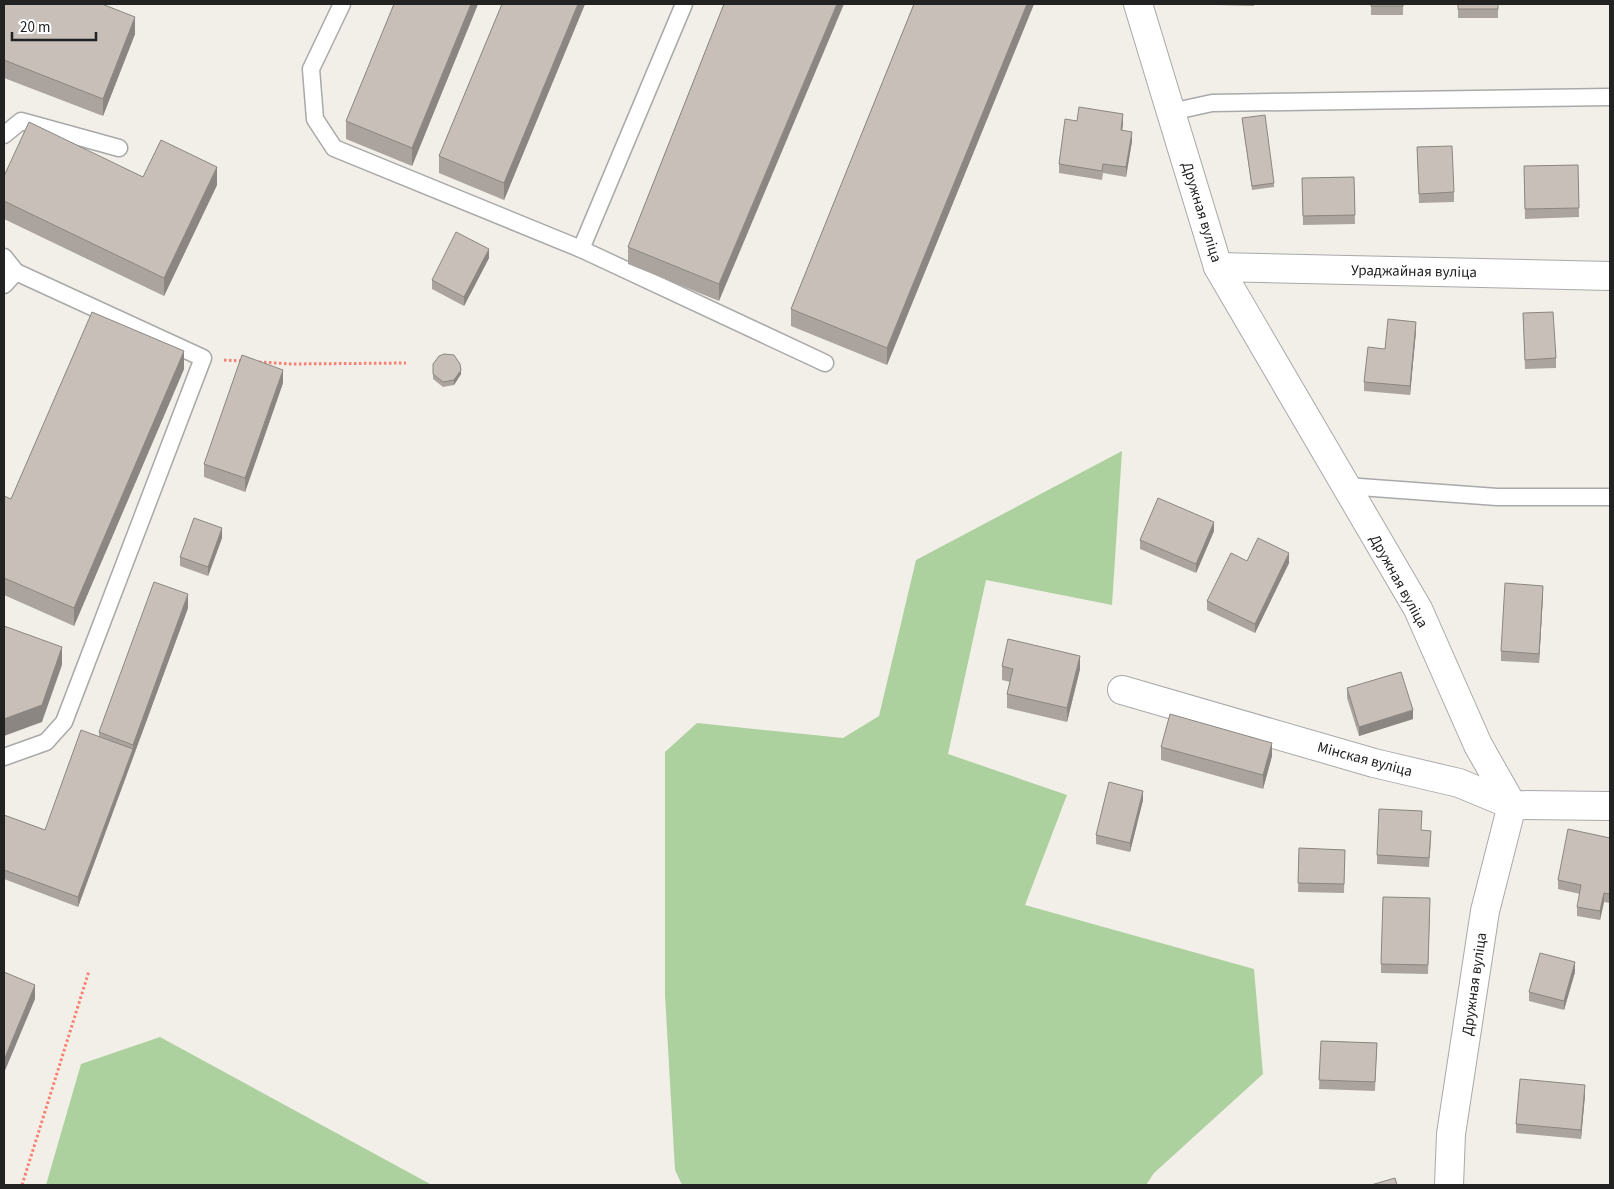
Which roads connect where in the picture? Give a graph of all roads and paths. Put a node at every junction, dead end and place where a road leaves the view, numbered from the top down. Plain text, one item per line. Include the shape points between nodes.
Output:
1 (342, 4) edge
2 (684, 4) edge
3 (1138, 4) edge
4 (1610, 97) edge
5 (1171, 112) junction
6 (4, 135) edge
7 (119, 148) dead end
8 (581, 249) junction
9 (4, 257) edge
10 (1218, 267) junction
11 (16, 272) junction
12 (1610, 276) edge
13 (4, 285) edge
14 (203, 358) junction
15 (406, 363) dead end
16 (825, 363) dead end
17 (1346, 486) junction
18 (1610, 497) edge
19 (1122, 690) dead end
20 (4, 757) edge
21 (1512, 805) junction
22 (1610, 806) edge
23 (89, 971) dead end
24 (22, 1185) edge
25 (1448, 1185) edge

1 - 8 lane via 311,69 315,119 334,148
2 - 8 lane
3 - 5 street, Дружная вуліца
4 - 5 lane via 1212,103
5 - 10 street, Дружная вуліца
6 - 7 lane via 21,121
8 - 16 lane
9 - 11 lane
10 - 12 street, Ураджайная вуліца
10 - 17 street, Дружная вуліца
11 - 13 lane
11 - 14 lane
14 - 15 path via 292,364
14 - 20 lane via 64,722 46,742
17 - 18 lane via 1497,497
17 - 21 street, Дружная вуліца via 1418,609 1478,745
19 - 21 street, Мінская вуліца via 1374,763 1459,783
21 - 22 street, Мінская вуліца
21 - 25 street, Дружная вуліца via 1484,911 1452,1134
23 - 24 path

